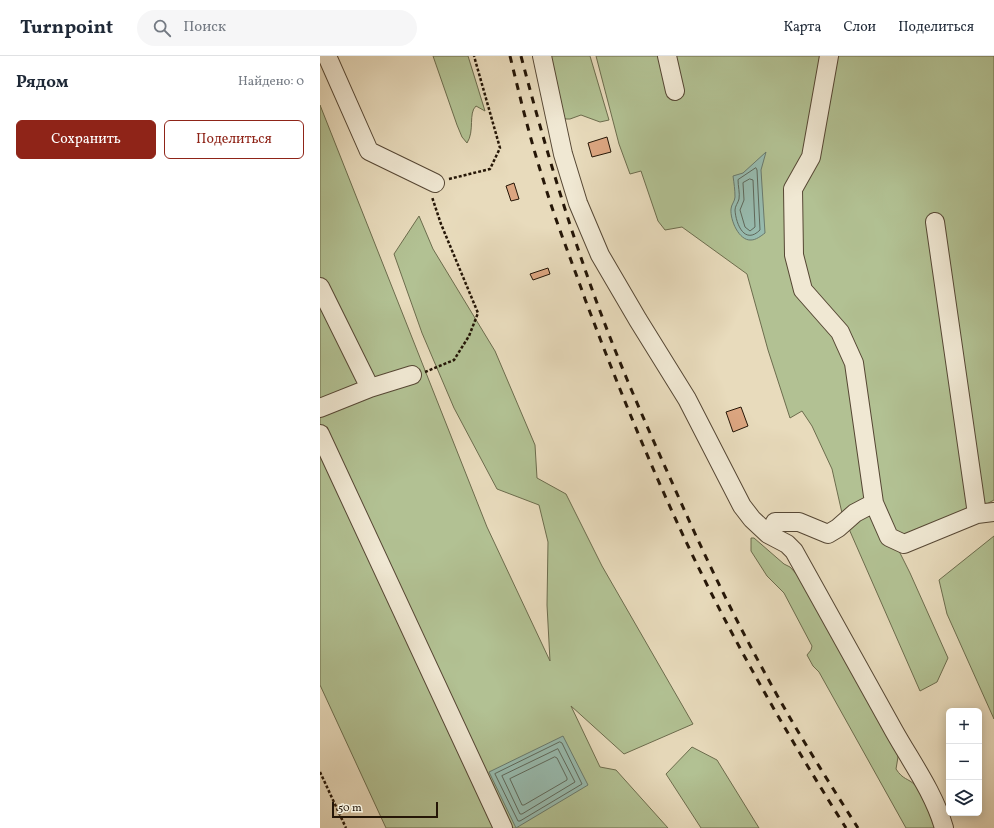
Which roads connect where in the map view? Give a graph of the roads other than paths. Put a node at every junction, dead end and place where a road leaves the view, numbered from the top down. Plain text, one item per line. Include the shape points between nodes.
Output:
1 (328, 56) edge
2 (542, 56) edge
3 (667, 56) edge
4 (829, 56) edge
5 (675, 90) dead end
6 (435, 183) road end
7 (935, 222) dead end
8 (320, 287) edge
9 (412, 374) road end
10 (370, 388) junction
11 (320, 408) edge
12 (320, 434) edge
13 (874, 503) junction
14 (986, 513) edge
15 (776, 522) dead end
16 (503, 828) edge
17 (944, 828) edge

1 - 6 lane via 369,151
2 - 17 lane via 567,168 578,203 600,255 686,399 742,506 768,534 787,544 794,551 936,804
3 - 5 lane
4 - 13 lane via 811,157 793,189 794,255 803,290 840,332 854,363
7 - 14 lane
8 - 10 lane
9 - 10 lane
10 - 11 lane
12 - 16 lane
13 - 14 lane via 889,537 904,544
13 - 15 lane via 855,513 828,534 799,522

